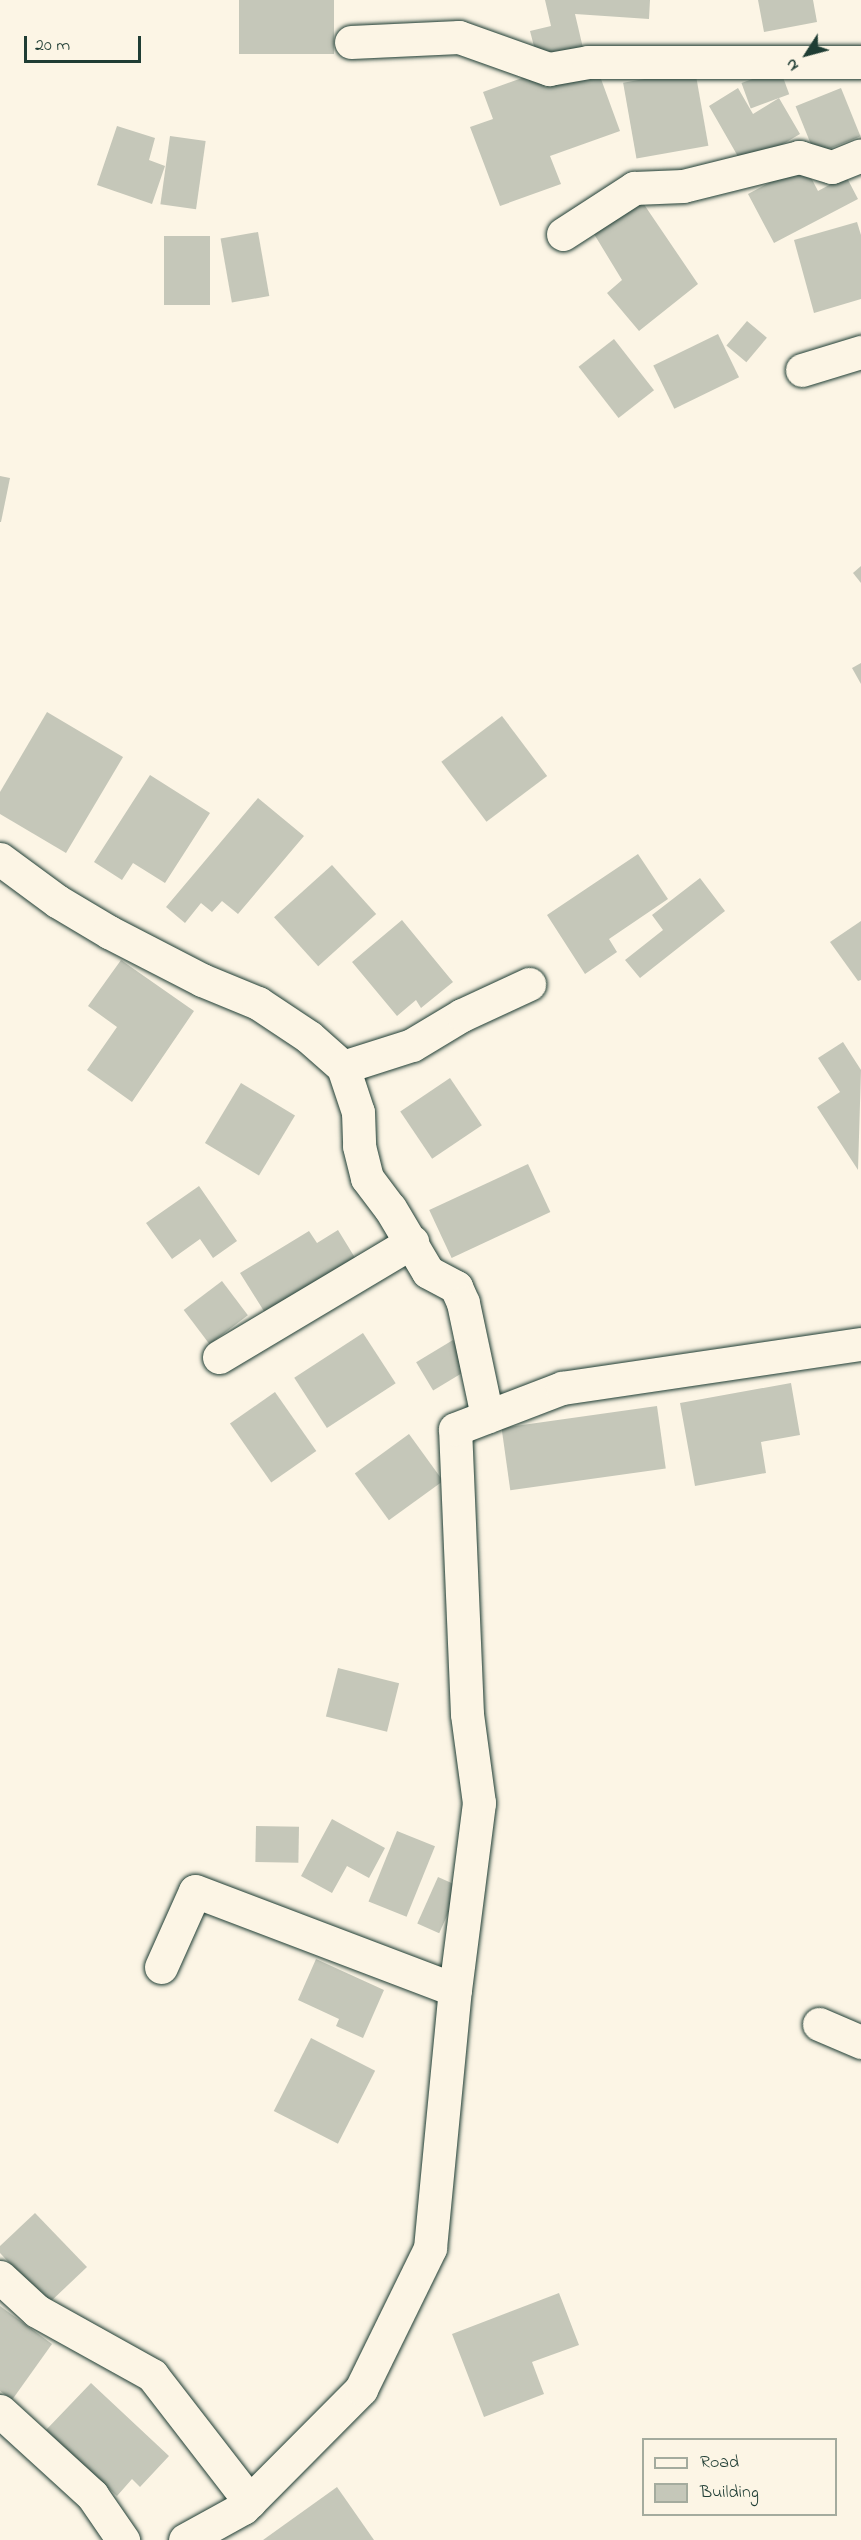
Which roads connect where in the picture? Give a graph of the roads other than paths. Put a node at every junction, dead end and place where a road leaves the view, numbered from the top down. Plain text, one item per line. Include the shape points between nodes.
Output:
1 (351, 42) dead end
2 (861, 62) edge
3 (861, 155) edge
4 (563, 234) dead end
5 (861, 352) edge
6 (802, 370) dead end
7 (0, 859) edge
8 (529, 984) dead end
9 (343, 1067) junction
10 (412, 1242) junction
11 (861, 1344) edge
12 (219, 1357) dead end
13 (487, 1416) junction
14 (161, 1967) dead end
15 (455, 1990) junction
16 (819, 2024) dead end
17 (861, 2042) edge
18 (0, 2277) edge
19 (0, 2410) edge
20 (250, 2502) junction
21 (123, 2540) edge
22 (185, 2540) edge

1 - 2 street via 459,37 549,69 588,62
3 - 4 street via 832,167 799,157 683,186 634,188
5 - 6 street
7 - 9 street via 57,901 109,932 202,980 258,1003 309,1037
8 - 9 street via 462,1015 412,1045
9 - 10 street via 357,1112 359,1146 367,1178
10 - 12 street
10 - 13 street via 428,1272 456,1287 463,1303
11 - 13 street via 562,1388
13 - 15 street via 455,1430 467,1714 479,1803
14 - 15 street via 195,1891
15 - 20 street via 430,2248 361,2390
16 - 17 street
18 - 20 street via 37,2311 152,2375
19 - 21 street via 92,2495
20 - 22 street

